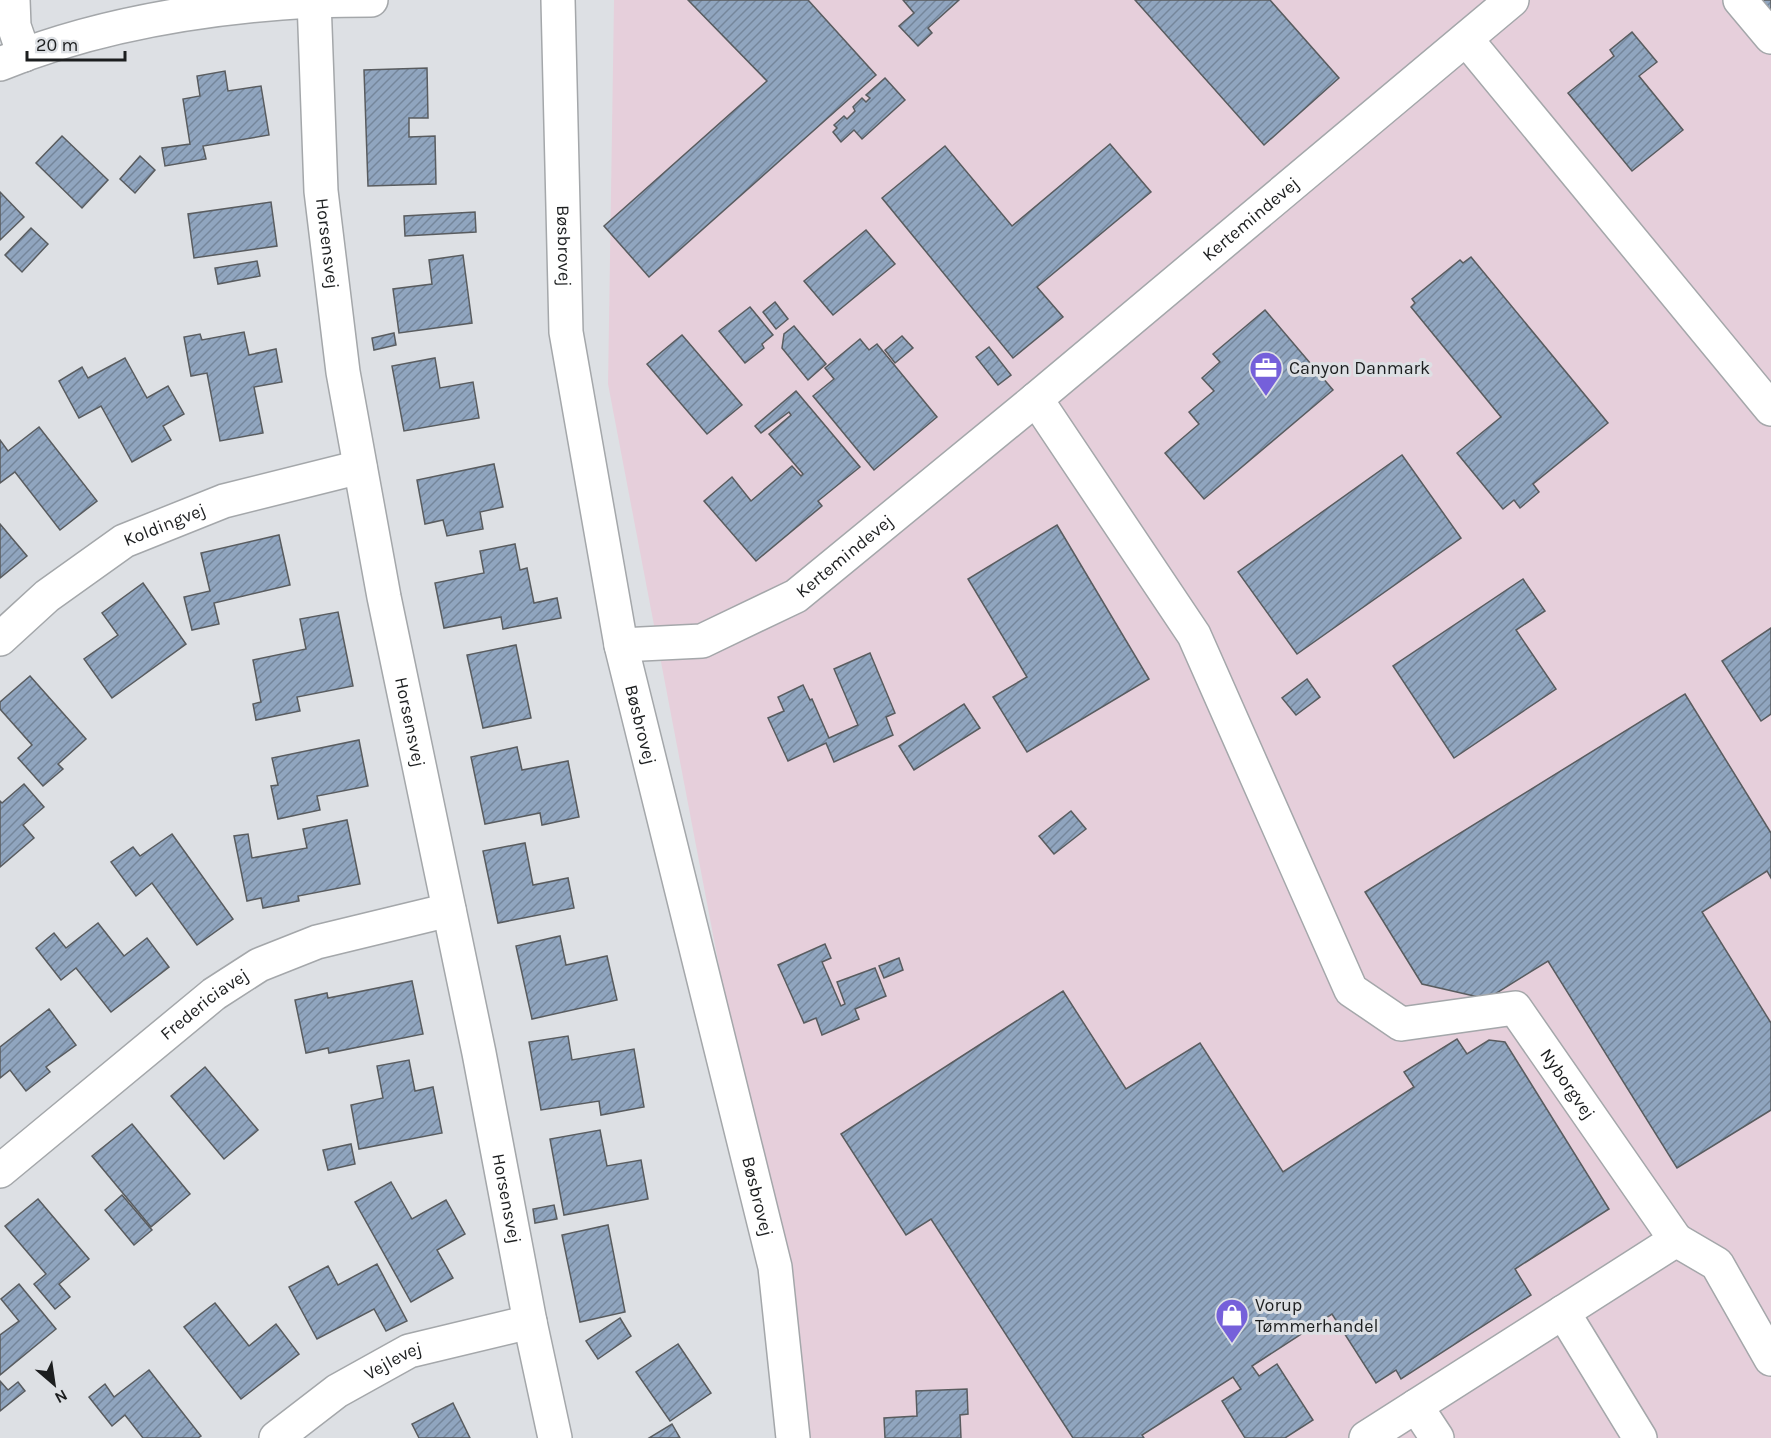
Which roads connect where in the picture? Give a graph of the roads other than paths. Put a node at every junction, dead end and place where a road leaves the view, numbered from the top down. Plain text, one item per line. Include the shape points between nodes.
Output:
1 (13, 0) edge
2 (314, 0) edge
3 (352, 0) edge
4 (371, 0) edge
5 (558, 0) edge
6 (1512, 0) edge
7 (1740, 0) edge
8 (1771, 37) edge
9 (1466, 39) junction
10 (12, 60) edge
11 (1036, 399) junction
12 (1771, 409) edge
13 (360, 467) junction
14 (0, 639) edge
15 (621, 645) junction
16 (449, 910) junction
17 (0, 1172) edge
18 (1676, 1240) junction
19 (1563, 1312) junction
20 (530, 1322) junction
21 (1771, 1359) edge
22 (1416, 1406) junction
23 (276, 1438) edge
24 (555, 1438) edge
25 (793, 1438) edge
26 (1366, 1438) edge
27 (1437, 1438) edge
28 (1640, 1438) edge

1 - 10 street
2 - 3 street
2 - 10 street via 172,17 94,33
2 - 13 street, Horsensvej via 321,191 343,372
3 - 4 street
5 - 15 street, Bøsbrovej via 566,332
6 - 9 street, Kertemindevej
7 - 8 street
9 - 11 street, Kertemindevej
9 - 12 street
11 - 15 street, Kertemindevej via 796,596 702,641
11 - 18 street, Nyborgvej via 1194,635 1351,990 1401,1024 1515,1008
13 - 14 street, Koldingvej via 224,501 124,541 47,596
13 - 16 street, Horsensvej
15 - 25 street, Bøsbrovej via 775,1267
16 - 17 street, Fredericiavej via 317,942 259,965 214,994
16 - 20 street, Horsensvej
18 - 19 street
18 - 21 street via 1717,1264
19 - 22 street
19 - 28 street
20 - 23 street, Vejlevej via 410,1351 337,1391
20 - 24 street, Horsensvej
22 - 26 street
22 - 27 street

